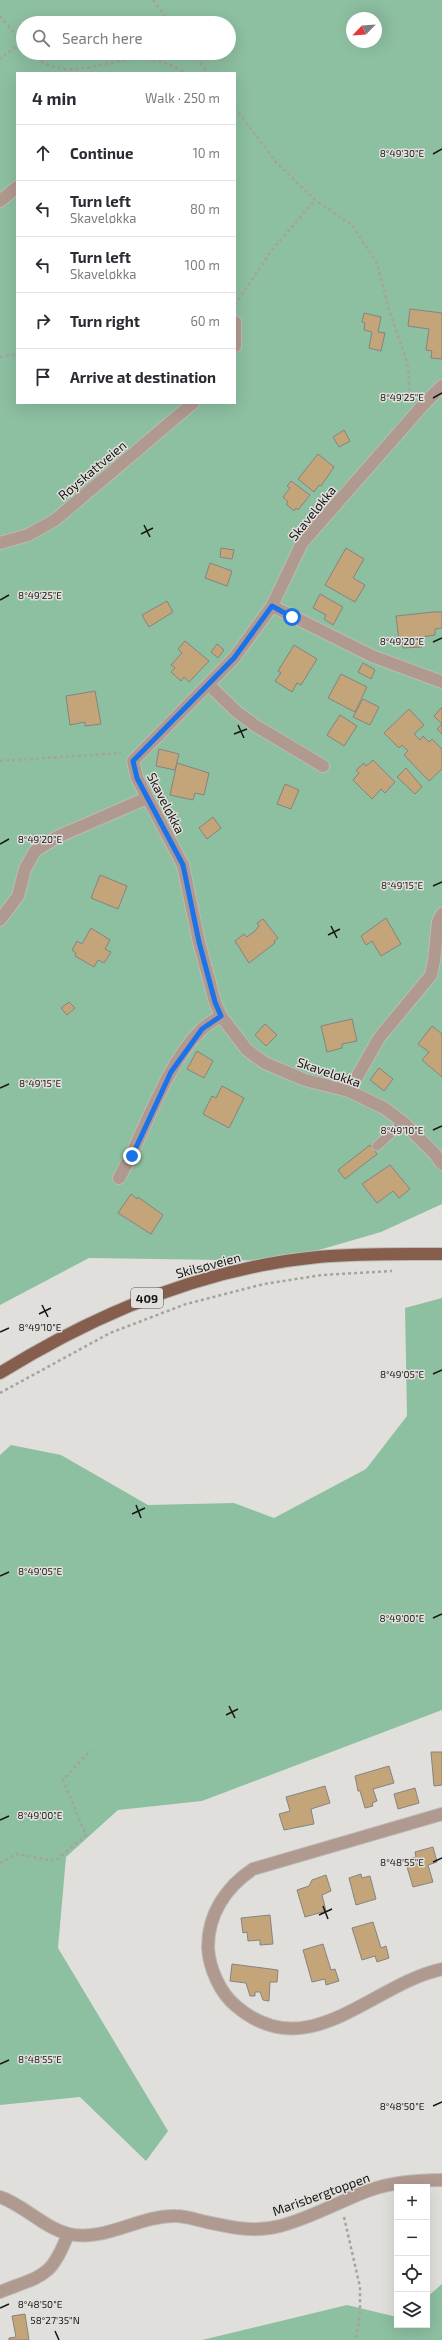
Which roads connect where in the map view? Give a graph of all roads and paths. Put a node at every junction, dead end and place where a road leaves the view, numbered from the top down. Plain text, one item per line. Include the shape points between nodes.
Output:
1 (153, 0) edge
2 (0, 16) edge
3 (165, 16) edge
4 (16, 36) edge
5 (16, 47) edge
6 (0, 59) edge
7 (40, 60) edge
8 (129, 60) edge
9 (150, 60) edge
10 (198, 60) edge
11 (183, 72) edge
12 (207, 72) edge
13 (236, 110) edge
14 (16, 188) edge
15 (315, 200) junction
16 (0, 201) edge
17 (236, 304) edge
18 (16, 354) edge
19 (0, 357) edge
20 (442, 386) edge
21 (191, 404) edge
22 (406, 426) junction
23 (0, 543) edge
24 (272, 606) junction
25 (442, 682) edge
26 (209, 685) junction
27 (139, 753) junction
28 (0, 761) edge
29 (323, 766) dead end
30 (147, 798) junction
31 (442, 914) edge
32 (0, 920) edge
33 (221, 1016) junction
34 (349, 1091) junction
35 (403, 1122) junction
36 (377, 1146) dead end
37 (438, 1149) edge
38 (442, 1164) edge
39 (119, 1178) dead end
40 (442, 1254) edge
41 (394, 1270) dead end
42 (0, 1373) edge
43 (0, 1393) edge
44 (91, 1750) dead end
45 (442, 1814) edge
46 (0, 1863) edge
47 (442, 1969) edge
48 (442, 2180) edge
49 (0, 2197) edge
50 (341, 2203) junction
51 (68, 2234) junction
52 (0, 2292) edge
53 (356, 2340) edge

1 - 3 path
2 - 4 path
5 - 6 path
7 - 8 path via 64,70
9 - 11 path via 174,66
10 - 12 path
13 - 15 path via 276,162
14 - 16 street
15 - 17 path via 272,250
15 - 22 path via 352,225 377,263 389,310 408,365 410,395
18 - 19 path
20 - 22 street, Skaveløkka
21 - 23 street, Røyskattveien via 55,520 28,535
22 - 24 street, Skaveløkka via 302,543
24 - 25 street via 372,656
24 - 26 street, Skaveløkka via 234,658
26 - 27 street, Skaveløkka
26 - 29 street via 256,726
27 - 28 path
27 - 30 street, Skaveløkka via 133,761 137,778
30 - 32 street via 57,837 35,851 26,869 18,896
30 - 33 street, Skaveløkka via 183,865 199,942
31 - 34 street via 438,922 430,975 379,1038
33 - 34 street, Skaveløkka via 248,1050 265,1063 305,1080
33 - 39 street via 202,1029 171,1072
34 - 35 street, Skaveløkka via 384,1108
35 - 36 lane
35 - 37 street, Skaveløkka
37 - 38 street, Skaveløkka
40 - 42 main road, Skilsøveien / 409 via 374,1253 319,1257 245,1269 204,1279 110,1313
41 - 43 path via 322,1275 264,1284 186,1304 110,1333
44 - 46 path via 63,1780 86,1835 55,1861 16,1854
45 - 47 street via 253,1869 232,1885 219,1904 210,1926 208,1949 216,1978 234,2004 258,2022 280,2028 296,2029 320,2025 417,1976
48 - 50 street, Marisbergtoppen via 393,2184
49 - 51 street, Marisbergtoppen via 11,2200
50 - 51 street, Marisbergtoppen via 281,2226 264,2229 236,2229 177,2216 149,2219 108,2232
50 - 53 path via 360,2287
51 - 52 street via 60,2257 46,2273

